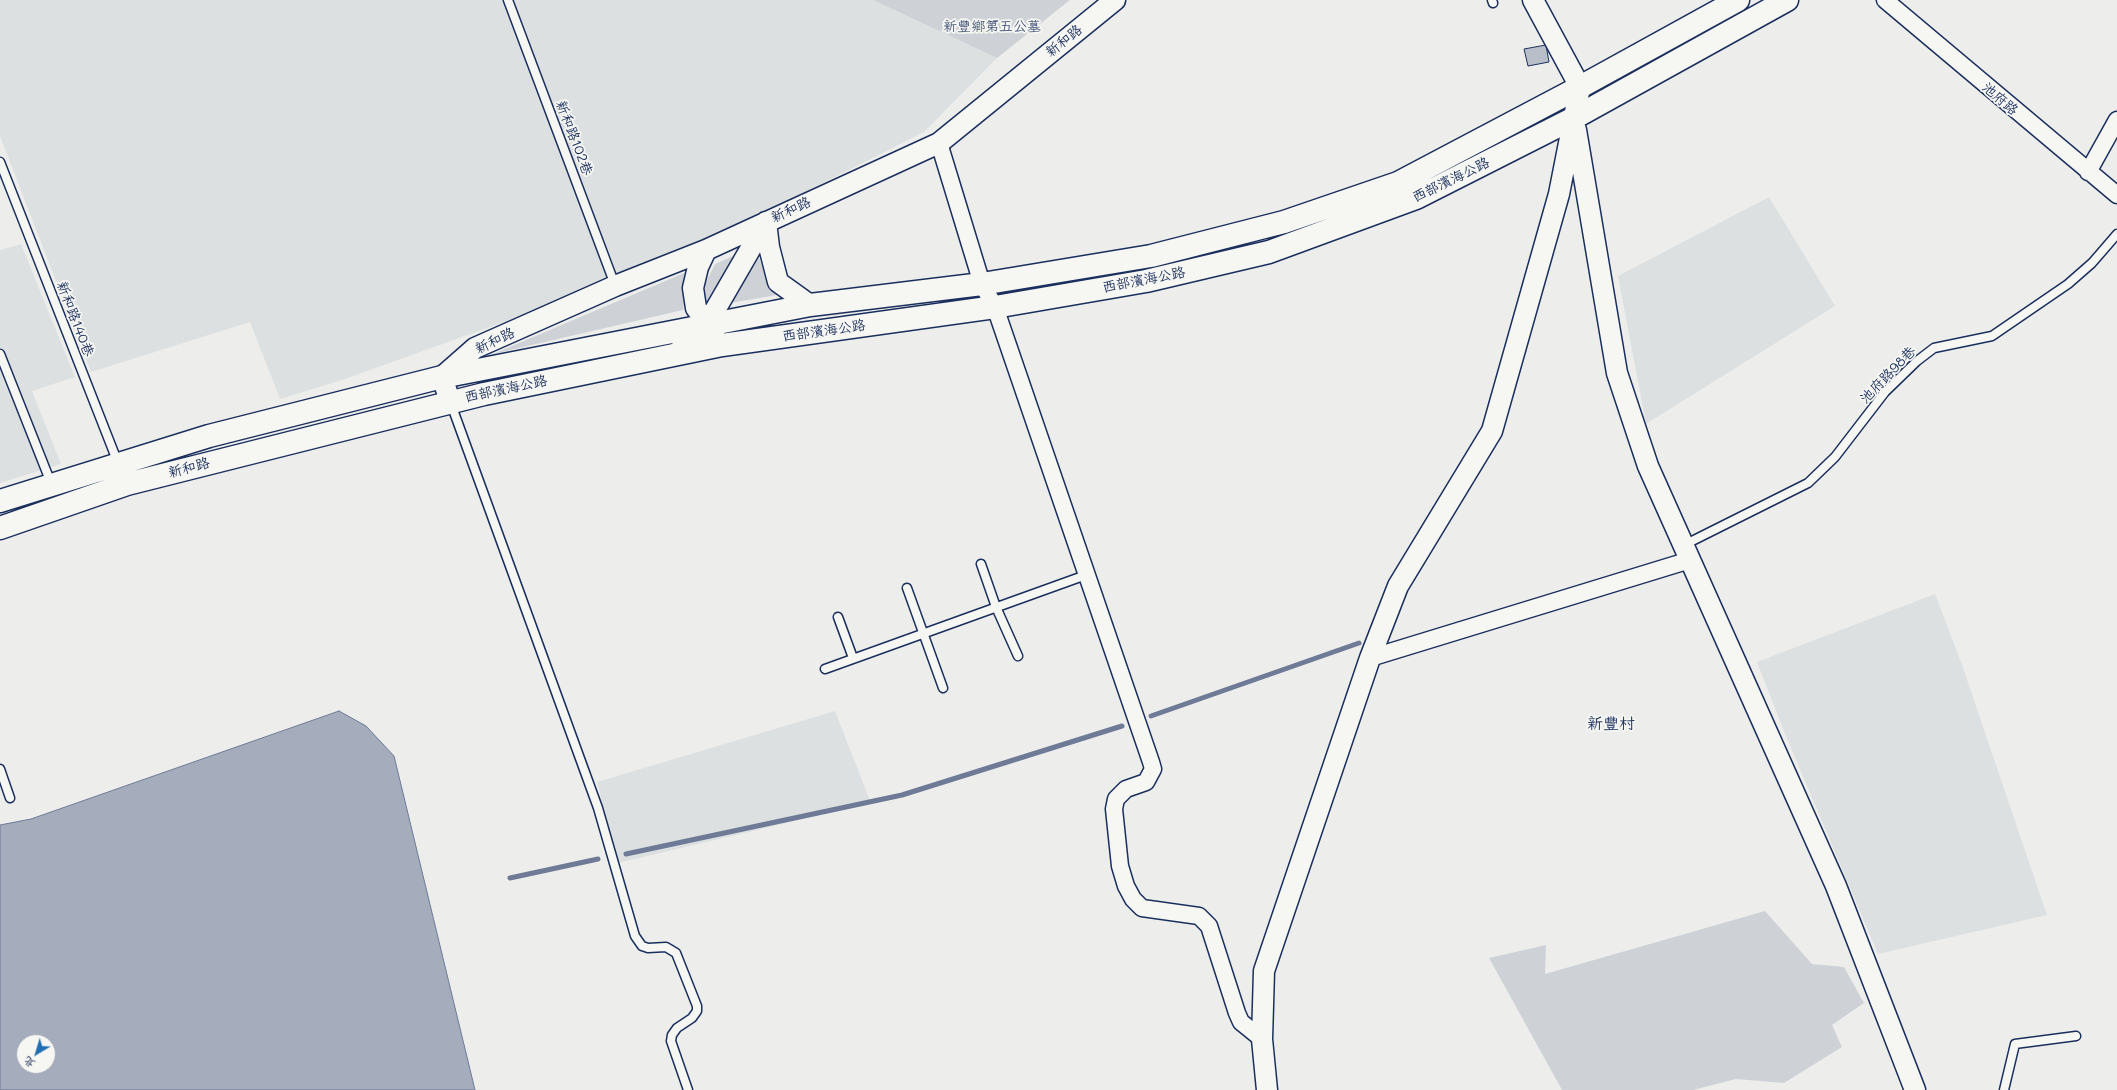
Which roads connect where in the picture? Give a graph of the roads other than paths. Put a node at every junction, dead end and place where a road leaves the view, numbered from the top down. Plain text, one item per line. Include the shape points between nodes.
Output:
1 (508, 0) edge
2 (1115, 0) edge
3 (1532, 0) edge
4 (1738, 0) edge
5 (1787, 0) edge
6 (1885, 0) edge
7 (1580, 86) junction
8 (1574, 118) junction
9 (2117, 120) edge
10 (938, 143) junction
11 (0, 162) edge
12 (2088, 172) junction
13 (2117, 195) edge
14 (766, 222) junction
15 (2117, 234) edge
16 (706, 250) junction
17 (982, 284) junction
18 (615, 286) junction
19 (810, 305) junction
20 (995, 307) junction
21 (707, 324) junction
22 (722, 345) junction
23 (0, 354) edge
24 (676, 354) junction
25 (442, 377) junction
26 (450, 401) junction
27 (123, 474) junction
28 (51, 484) junction
29 (0, 501) edge
30 (0, 528) edge
31 (1687, 552) junction
32 (981, 564) dead end
33 (1086, 574) junction
34 (907, 588) dead end
35 (996, 607) junction
36 (838, 618) dead end
37 (922, 634) junction
38 (1018, 656) dead end
39 (853, 658) junction
40 (1370, 658) junction
41 (825, 669) dead end
42 (943, 688) dead end
43 (0, 769) edge
44 (10, 798) dead end
45 (2076, 1036) dead end
46 (1262, 1039) junction
47 (688, 1090) edge
48 (1267, 1090) edge
49 (1915, 1090) edge
50 (2004, 1090) edge

1 - 18 lane, 新和路102巷
2 - 10 street, 新和路
3 - 7 street
4 - 7 main road, 西部濱海公路
5 - 8 main road, 西部濱海公路
6 - 12 street, 池府路
7 - 8 street
7 - 17 main road, 西部濱海公路 via 1398,183 1284,222 1151,256
8 - 20 main road, 西部濱海公路 via 1416,198 1269,252 1146,282
8 - 31 street via 1617,373 1648,466
8 - 40 street via 1559,194 1492,431 1398,586
9 - 12 street
10 - 14 street, 新和路
10 - 17 street
11 - 27 lane, 新和路140巷
12 - 13 street, 池府路
14 - 16 street, 新和路
14 - 19 street via 778,282
14 - 21 street
15 - 31 lane, 池府路98巷 via 2092,263 2068,284 1992,336 1934,348 1916,361 1885,392 1835,457 1808,483
16 - 18 street, 新和路
16 - 21 street via 698,267 693,288 696,308
17 - 19 main road, 西部濱海公路
17 - 20 street
18 - 25 street, 新和路 via 475,348
19 - 21 main road, 西部濱海公路
20 - 22 main road, 西部濱海公路
20 - 33 street
21 - 22 street
21 - 24 street
21 - 25 main road, 西部濱海公路
22 - 24 main road, 西部濱海公路
23 - 28 lane
24 - 26 main road, 西部濱海公路
25 - 26 street
25 - 27 main road, 新和路 via 209,436
26 - 27 main road, 新和路
26 - 47 lane via 598,808 635,936 642,946 666,947 676,952 697,1006 692,1018 677,1028 671,1041
27 - 28 main road, 新和路
27 - 30 main road, 新和路
28 - 29 main road, 新和路
31 - 40 street
31 - 49 street via 1836,886
32 - 35 lane
33 - 35 lane
33 - 46 street via 1152,769 1146,782 1126,789 1116,799 1114,809 1120,866 1126,886 1132,899 1142,908 1199,916 1209,926 1241,1022
34 - 37 lane
35 - 37 lane
35 - 38 lane
36 - 39 lane
37 - 39 lane
37 - 42 lane
39 - 41 lane
40 - 46 street via 1264,971
43 - 44 lane
45 - 50 lane via 2015,1044
46 - 48 street

